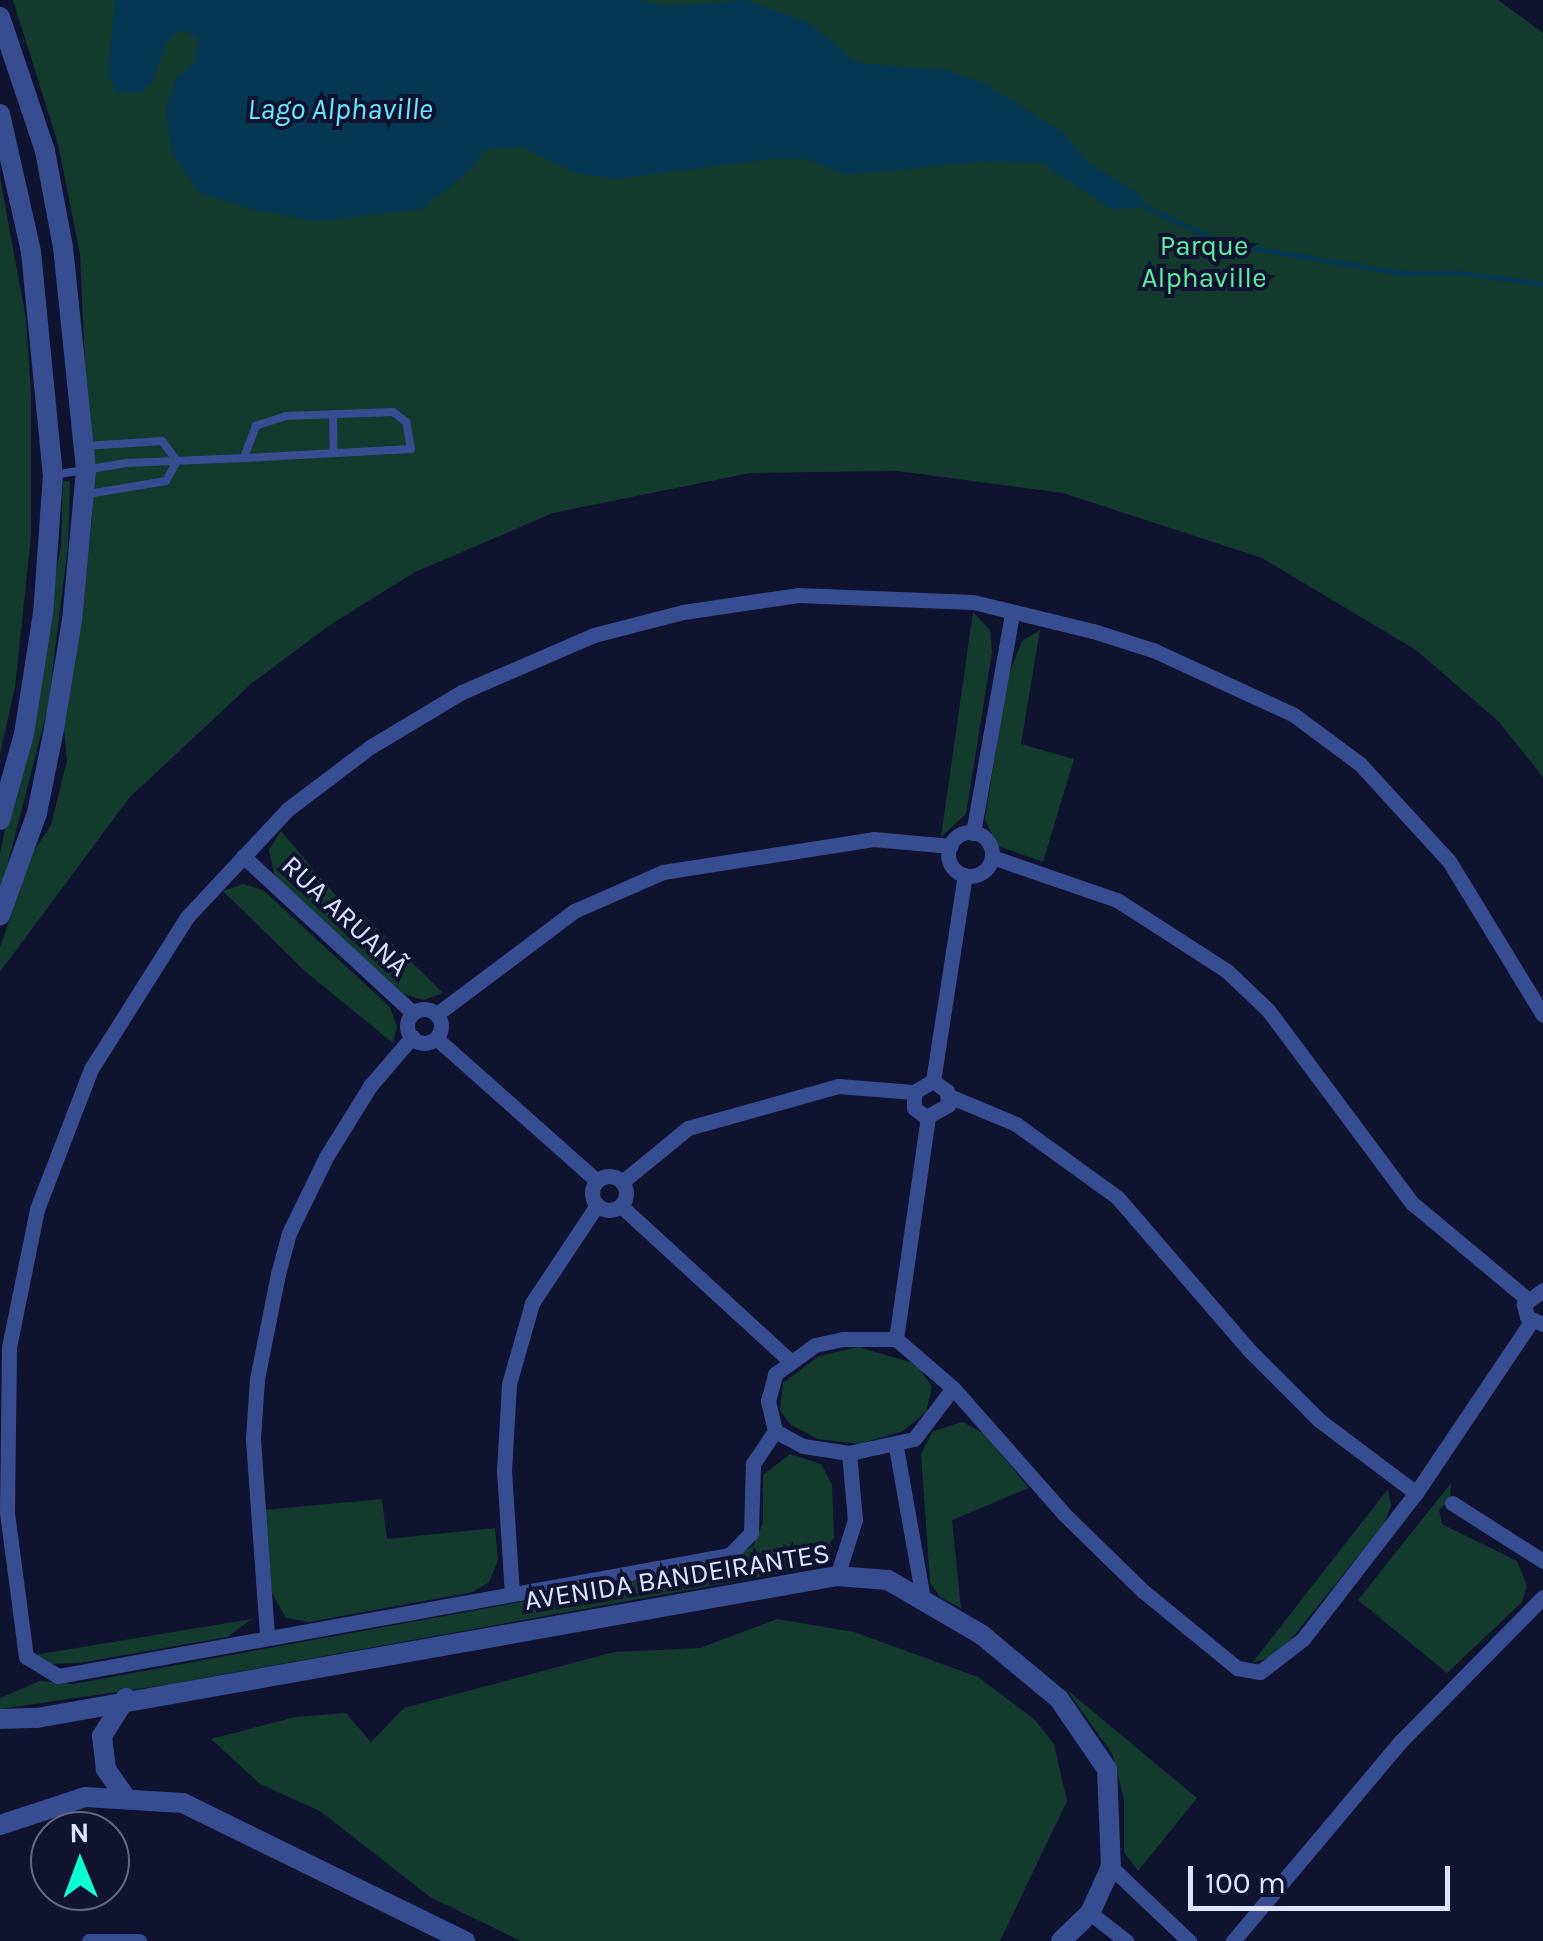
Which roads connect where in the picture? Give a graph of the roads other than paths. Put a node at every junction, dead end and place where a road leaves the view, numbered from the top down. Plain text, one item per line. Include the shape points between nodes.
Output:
1 (0, 17) edge
2 (0, 114) edge
3 (332, 414) junction
4 (85, 446) junction
5 (334, 453) junction
6 (244, 458) junction
7 (177, 460) junction
8 (86, 470) junction
9 (54, 475) junction
10 (84, 495) junction
11 (1012, 613) junction
12 (0, 820) edge
13 (974, 833) junction
14 (951, 846) junction
15 (243, 856) junction
16 (992, 858) junction
17 (966, 875) junction
18 (0, 916) edge
19 (413, 1014) junction
20 (437, 1014) junction
21 (1543, 1015) edge
22 (412, 1037) junction
23 (436, 1038) junction
24 (932, 1081) junction
25 (914, 1092) junction
26 (949, 1096) junction
27 (928, 1117) junction
28 (597, 1181) junction
29 (622, 1182) junction
30 (596, 1205) junction
31 (621, 1206) junction
32 (1543, 1290) edge
33 (1526, 1298) junction
34 (1537, 1323) edge
35 (896, 1339) junction
36 (788, 1358) junction
37 (953, 1388) junction
38 (775, 1431) junction
39 (896, 1447) junction
40 (849, 1453) junction
41 (1416, 1493) junction
42 (1452, 1503) dead end
43 (1543, 1561) edge
44 (837, 1576) junction
45 (512, 1594) junction
46 (1543, 1597) edge
47 (924, 1604) junction
48 (266, 1635) junction
49 (126, 1698) junction
50 (0, 1719) edge
51 (124, 1795) junction
52 (0, 1825) edge
53 (1110, 1868) junction
54 (1090, 1913) junction
55 (89, 1941) edge
56 (139, 1941) edge
57 (465, 1941) edge
58 (1062, 1941) edge
59 (1126, 1941) edge
60 (1189, 1941) edge
61 (1233, 1941) edge

1 - 4 street via 45,151 64,246
2 - 9 street via 31,252
3 - 5 lane
3 - 5 lane via 402,416 411,450
3 - 6 lane via 264,418
4 - 7 lane via 162,441
4 - 8 street
5 - 6 lane
6 - 7 lane
7 - 8 lane
7 - 10 lane via 166,480
8 - 9 lane
8 - 10 street
9 - 12 street via 24,734
10 - 18 street via 72,620 44,779
11 - 13 street
11 - 15 street via 917,598 798,595 683,612 594,635 414,718 334,772
11 - 21 street via 1153,650 1294,715 1360,764 1449,861
13 - 14 street
13 - 16 street via 988,842
14 - 17 street via 952,865
14 - 20 street via 873,839 664,872 574,911
15 - 19 street, RUA ARUANÃ
15 - 48 street via 186,917 135,991 91,1069 54,1157 9,1348 6,1496 19,1633 26,1657 40,1671 58,1676
16 - 17 street via 984,872
16 - 33 street via 1117,900 1227,971 1268,1010 1412,1202
17 - 24 street
19 - 20 street
19 - 22 street
20 - 23 street
22 - 23 street
22 - 48 street via 370,1086 326,1157 289,1233 278,1274 253,1438
23 - 28 street
24 - 25 street
24 - 26 street
25 - 27 street via 914,1108
25 - 29 street via 838,1086 688,1128
26 - 27 street via 944,1112
26 - 41 street via 1016,1124 1117,1197 1305,1406
27 - 35 street
28 - 29 street via 610,1176
28 - 30 street
29 - 31 street
30 - 31 street
30 - 45 street via 532,1303 510,1384 504,1471
31 - 36 street
32 - 33 street
33 - 34 street via 1524,1311
34 - 41 street
35 - 36 street via 844,1339
35 - 37 street
36 - 38 street via 775,1374 768,1401
37 - 39 street via 935,1418
37 - 41 street via 1065,1516 1236,1668 1260,1672 1280,1663
38 - 40 street via 803,1446
38 - 45 street via 753,1464 751,1533 730,1555
39 - 40 street
39 - 47 street
40 - 44 street via 855,1520
42 - 43 street
44 - 47 street, AVENIDA BANDEIRANTES via 888,1580
44 - 49 street, AVENIDA BANDEIRANTES
45 - 48 street
46 - 61 street via 1400,1742
47 - 53 street, AVENIDA BANDEIRANTES via 982,1636 1059,1698 1107,1769
49 - 50 street, AVENIDA BANDEIRANTES
49 - 51 street via 102,1736 106,1769
51 - 52 street via 86,1797
51 - 57 street via 183,1803
53 - 54 street, AVENIDA BANDEIRANTES
53 - 60 street
54 - 58 street, AVENIDA BANDEIRANTES
54 - 59 street
55 - 56 street

